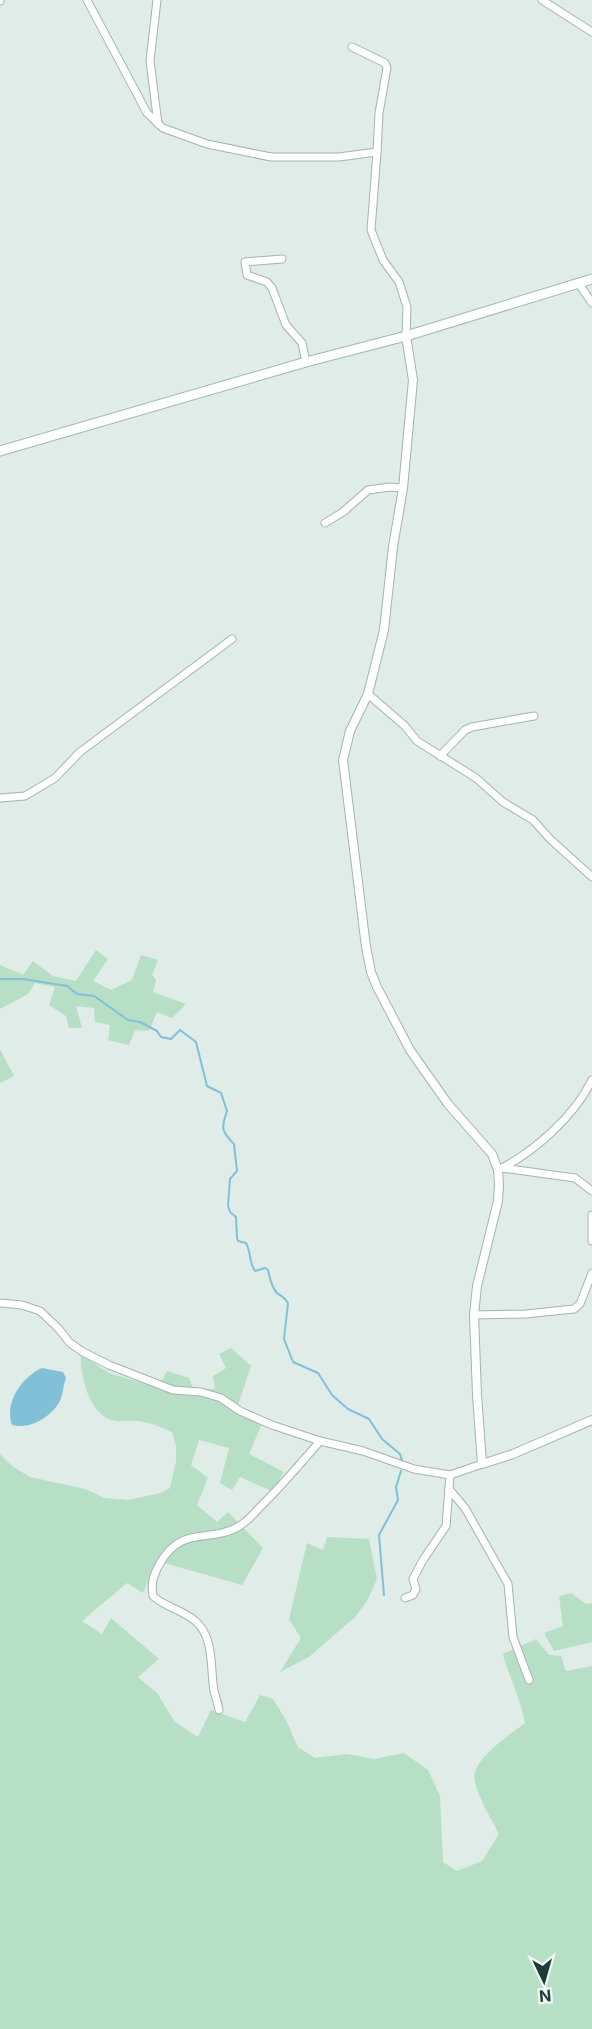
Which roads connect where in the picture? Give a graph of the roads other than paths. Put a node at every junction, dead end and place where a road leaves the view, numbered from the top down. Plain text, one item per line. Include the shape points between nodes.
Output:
1 (87, 0) edge
2 (157, 0) edge
3 (547, 1) edge
4 (592, 32) edge
5 (352, 47) dead end
6 (158, 124) junction
7 (376, 152) junction
8 (282, 259) dead end
9 (592, 279) edge
10 (579, 284) junction
11 (592, 303) edge
12 (406, 336) junction
13 (306, 362) junction
14 (0, 451) edge
15 (403, 488) junction
16 (325, 523) dead end
17 (232, 639) dead end
18 (368, 694) junction
19 (534, 716) dead end
20 (440, 756) junction
21 (0, 798) edge
22 (592, 877) edge
23 (592, 1080) edge
24 (500, 1169) junction
25 (592, 1191) edge
26 (592, 1215) edge
27 (592, 1241) edge
28 (592, 1273) edge
29 (0, 1303) edge
30 (474, 1315) junction
31 (592, 1420) edge
32 (320, 1441) junction
33 (482, 1464) junction
34 (450, 1475) junction
35 (449, 1489) junction
36 (405, 1598) dead end
37 (529, 1680) dead end
38 (219, 1710) dead end

1 - 6 street via 147,113
2 - 6 street via 150,61
3 - 4 street
5 - 7 street via 385,63 387,68
6 - 7 street via 207,144 272,158 339,158
7 - 12 street via 371,230 383,260 399,282 407,307
8 - 13 street via 246,262 246,272 272,288 286,325 302,343
9 - 10 main road
10 - 11 street
10 - 12 main road
12 - 13 main road
12 - 15 street via 412,380
13 - 14 main road
15 - 16 street via 368,490
15 - 18 street via 384,630
17 - 21 street via 80,752 55,778 25,796
18 - 20 street via 417,741
18 - 24 street via 350,730 343,760 371,972 410,1050
19 - 20 street via 472,727
20 - 22 street via 533,820
23 - 24 street via 560,1125 524,1156
24 - 25 street via 575,1179
24 - 30 street via 498,1201 477,1286
26 - 27 street
28 - 30 street via 574,1310
29 - 32 street via 40,1311 70,1343 109,1365 174,1390 221,1398 272,1425
30 - 33 street
31 - 33 street
32 - 34 street via 414,1469
32 - 38 street via 242,1524 230,1531 178,1543 163,1557 153,1576 153,1596 195,1620 204,1630
33 - 34 street
34 - 35 street
35 - 36 street via 446,1526 413,1578 413,1595
35 - 37 street via 465,1508 508,1584 513,1637

